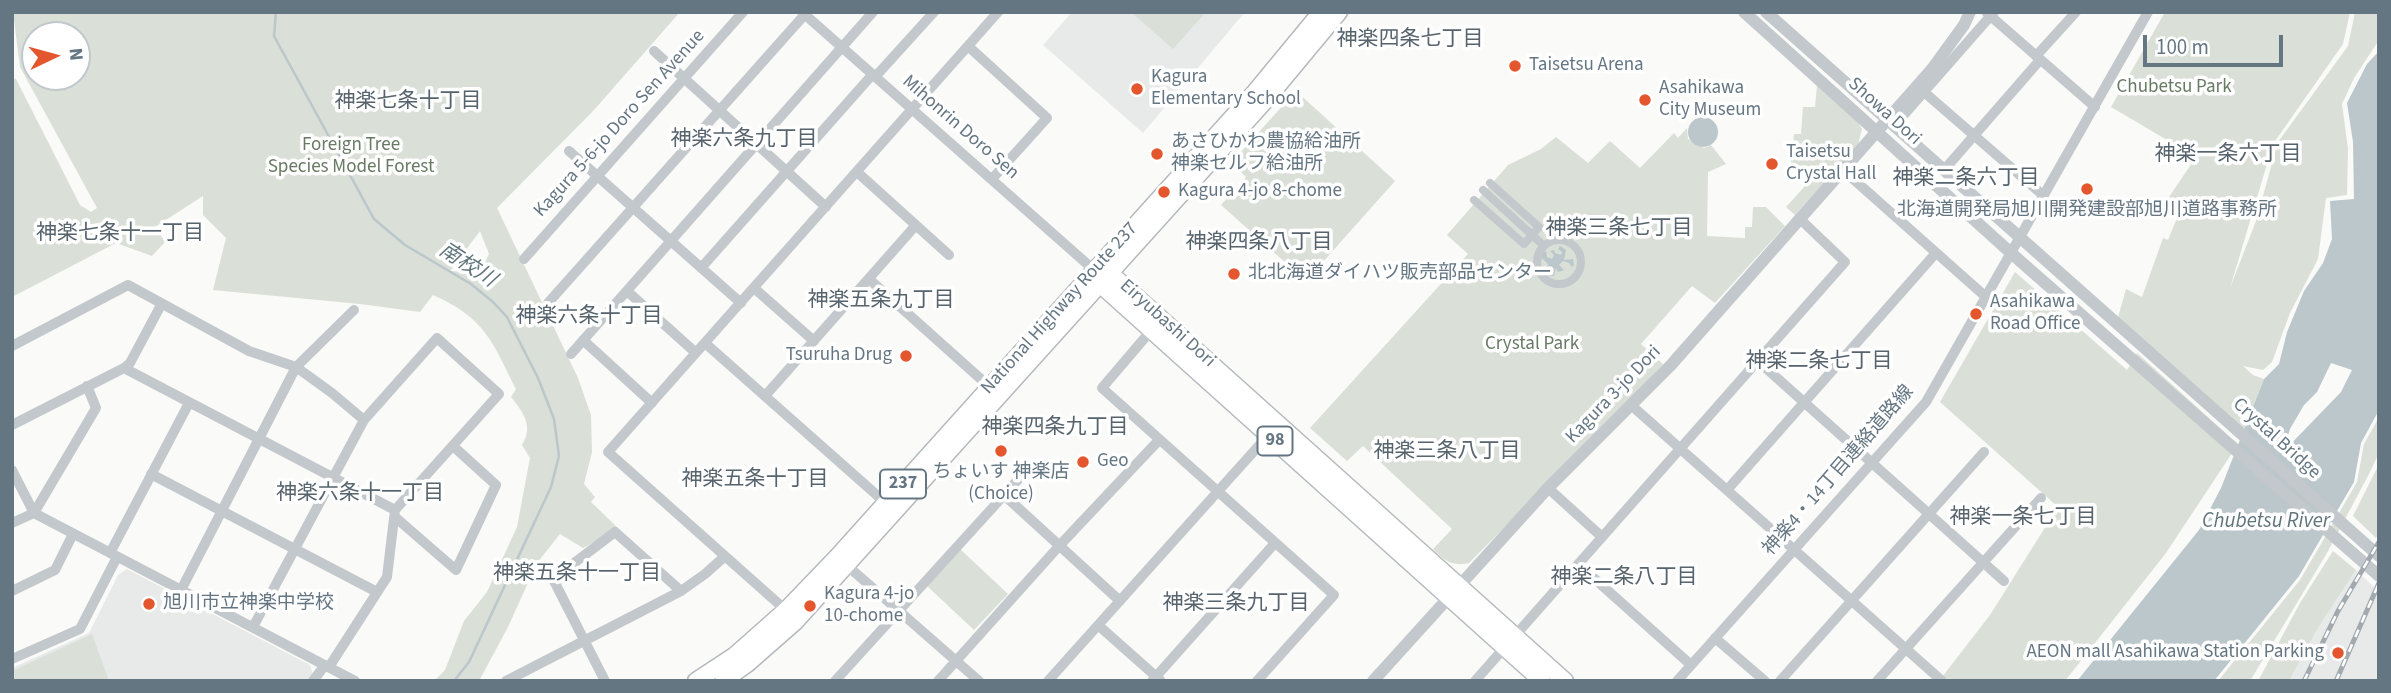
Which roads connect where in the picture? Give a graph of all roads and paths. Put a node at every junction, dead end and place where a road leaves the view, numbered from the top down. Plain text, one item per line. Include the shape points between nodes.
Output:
1 (743, 12) edge
2 (873, 12) edge
3 (933, 12) edge
4 (1321, 12) edge
5 (1339, 12) edge
6 (1744, 12) edge
7 (1766, 12) edge
8 (1970, 12) edge
9 (2076, 12) edge
10 (2148, 12) edge
11 (805, 13) edge
12 (997, 13) edge
13 (1991, 13) edge
14 (842, 47) junction
15 (968, 47) junction
16 (654, 51) dead end
17 (2038, 58) junction
18 (874, 76) junction
19 (684, 78) junction
20 (1924, 92) junction
21 (2095, 107) junction
22 (912, 109) junction
23 (719, 111) junction
24 (1891, 123) junction
25 (1877, 132) junction
26 (1973, 135) junction
27 (757, 144) junction
28 (569, 151) dead end
29 (1843, 170) junction
30 (1944, 170) junction
31 (786, 171) junction
32 (857, 172) junction
33 (597, 175) junction
34 (992, 179) junction
35 (1490, 183) dead end
36 (1483, 190) dead end
37 (2044, 195) junction
38 (1474, 200) dead end
39 (634, 206) junction
40 (826, 207) junction
41 (1799, 218) junction
42 (916, 225) junction
43 (2020, 238) junction
44 (671, 241) junction
45 (1544, 246) junction
46 (2011, 253) junction
47 (1935, 254) junction
48 (949, 255) dead end
49 (524, 259) dead end
50 (701, 268) junction
51 (1102, 276) junction
52 (869, 279) junction
53 (754, 288) junction
54 (627, 291) junction
55 (1986, 297) junction
56 (548, 303) dead end
57 (741, 303) junction
58 (161, 305) junction
59 (354, 310) dead end
60 (1157, 324) junction
61 (583, 340) junction
62 (814, 341) junction
63 (705, 343) junction
64 (12, 346) edge
65 (696, 353) junction
66 (571, 354) dead end
67 (1758, 361) junction
68 (2163, 365) joint
69 (124, 368) junction
70 (296, 368) junction
71 (2156, 379) joint
72 (87, 386) junction
73 (995, 392) junction
74 (765, 396) junction
75 (189, 403) junction
76 (652, 403) junction
77 (1804, 403) junction
78 (1632, 405) junction
79 (364, 419) junction
80 (12, 425) edge
81 (1274, 430) junction
82 (260, 439) junction
83 (1160, 440) junction
84 (453, 446) junction
85 (1681, 449) junction
86 (1984, 452) dead end
87 (1872, 461) junction
88 (12, 470) edge
89 (1025, 472) dead end
90 (151, 474) junction
91 (332, 476) junction
92 (1548, 488) junction
93 (1727, 490) junction
94 (1218, 491) junction
95 (1004, 495) junction
96 (2041, 498) dead end
97 (890, 508) junction
98 (223, 510) junction
99 (34, 513) junction
100 (395, 514) junction
101 (1930, 514) junction
102 (12, 523) edge
103 (73, 534) junction
104 (1602, 537) junction
105 (1275, 543) junction
106 (1060, 545) junction
107 (1794, 548) junction
108 (294, 549) junction
109 (114, 555) junction
110 (724, 556) junction
111 (2379, 556) edge
112 (842, 561) junction
113 (1982, 562) junction
114 (1578, 564) junction
115 (2379, 576) edge
116 (2004, 581) dead end
117 (1459, 585) junction
118 (181, 590) junction
119 (12, 591) edge
120 (681, 591) junction
121 (377, 592) junction
122 (1448, 597) junction
123 (1851, 600) junction
124 (1120, 601) junction
125 (898, 611) junction
126 (791, 616) junction
127 (1098, 625) junction
128 (253, 627) junction
129 (1715, 638) junction
130 (584, 641) junction
131 (1510, 642) junction
132 (1906, 649) junction
133 (13, 658) edge
134 (956, 660) junction
135 (1691, 665) junction
136 (327, 666) junction
137 (1156, 679) edge
138 (1941, 680) edge
139 (313, 681) edge
140 (355, 681) edge
141 (506, 681) edge
142 (605, 681) edge
143 (696, 681) edge
144 (723, 681) edge
145 (835, 681) edge
146 (938, 681) edge
147 (979, 681) edge
148 (1048, 681) edge
149 (1257, 681) edge
150 (1373, 681) edge
151 (1475, 681) edge
152 (1542, 681) edge
153 (1565, 681) edge
154 (1677, 681) edge
155 (1765, 681) edge
156 (1780, 681) edge
157 (1877, 681) edge

1 - 19 street, Kagura 5-6-jo Doro Sen Avenue
2 - 14 street
3 - 18 street
4 - 51 main road, National Highway Route 237 / 237
5 - 51 main road, National Highway Route 237 / 237 via 1265,102
6 - 25 street, Showa Dori
7 - 24 street, Showa Dori
8 - 24 street, Kagura 3-jo Dori
9 - 17 street
10 - 21 street, 神楽4・14丁目連絡道路線
11 - 14 street, Mihonrin Doro Sen
11 - 23 street
12 - 15 street
13 - 17 street
13 - 20 street
14 - 18 street, Mihonrin Doro Sen
14 - 27 street
15 - 22 street
15 - 34 street via 1047,118
16 - 19 street
17 - 21 street
17 - 26 street
18 - 22 street, Mihonrin Doro Sen
18 - 31 street
19 - 23 street
19 - 33 street, Kagura 5-6-jo Doro Sen Avenue
20 - 24 street
20 - 26 street
21 - 37 street, 神楽4・14丁目連絡道路線
22 - 32 street
22 - 34 street, Mihonrin Doro Sen
23 - 27 street
23 - 39 street
24 - 25 street, Kagura 3-jo Dori
24 - 30 street, Showa Dori
25 - 29 street, Kagura 3-jo Dori
25 - 46 street, Showa Dori
26 - 30 street
26 - 37 street
27 - 31 street
27 - 44 street
28 - 33 street
29 - 41 street, Kagura 3-jo Dori
29 - 47 street
30 - 43 street, Showa Dori
31 - 40 street
31 - 50 street
32 - 40 street
32 - 42 street
33 - 39 street
33 - 49 street, Kagura 5-6-jo Doro Sen Avenue
34 - 51 street, Mihonrin Doro Sen
35 - 38 street via 1539,227 1524,244
36 - 45 street
37 - 43 street, 神楽4・14丁目連絡道路線
39 - 44 street
39 - 56 street
40 - 53 street
41 - 67 street via 1845,262
41 - 78 street, Kagura 3-jo Dori
42 - 48 street
42 - 52 street
43 - 46 street, 神楽4・14丁目連絡道路線
43 - 68 street, Showa Dori
44 - 50 street
44 - 54 street
45 - 45 street via 1563,240 1575,246 1580,268 1571,280 1557,284 1543,277 1537,258
46 - 55 street, 神楽4・14丁目連絡道路線
46 - 71 street, Showa Dori
47 - 55 street
47 - 77 street
50 - 57 street
51 - 60 main road, Eiryubashi Dori / 98
51 - 73 main road, National Highway Route 237 / 237
52 - 62 street
52 - 73 street
53 - 57 street
53 - 62 street
54 - 61 street
54 - 65 street
55 - 87 street, 神楽4・14丁目連絡道路線 via 1926,401
57 - 63 street
58 - 64 street via 128,285
58 - 69 street
58 - 70 street via 249,351
59 - 70 street
60 - 81 main road, Eiryubashi Dori / 98
60 - 83 street via 1102,388
61 - 66 street
61 - 76 street
62 - 74 street
63 - 65 street
63 - 74 street
65 - 76 street
67 - 77 street
67 - 85 street
68 - 111 street, Crystal Bridge
69 - 72 street
69 - 75 street
70 - 79 street
70 - 82 street
71 - 115 street, Crystal Bridge
72 - 80 street
72 - 99 street via 96,408
73 - 97 main road, National Highway Route 237 / 237
74 - 97 street
75 - 82 street
75 - 90 street
76 - 110 street via 608,452
77 - 87 street
77 - 93 street
78 - 85 street
78 - 92 street, Kagura 3-jo Dori
79 - 84 street via 437,338 499,394
79 - 91 street
81 - 94 street
81 - 117 main road, Eiryubashi Dori / 98
81 - 122 main road, Eiryubashi Dori / 98
82 - 91 street
82 - 98 street
83 - 94 street
83 - 106 street
84 - 100 street
84 - 100 street via 496,485 456,570
85 - 93 street
85 - 104 street
86 - 101 street
87 - 101 street
87 - 107 street, 神楽4・14丁目連絡道路線
88 - 99 street
89 - 95 street
90 - 98 street
90 - 109 street
91 - 100 street
91 - 108 street
92 - 104 street
92 - 117 street, Kagura 3-jo Dori
93 - 107 street
94 - 105 street
94 - 124 street
95 - 106 street
95 - 125 street
96 - 113 street
97 - 112 main road, National Highway Route 237 / 237
98 - 108 street
98 - 118 street
99 - 102 street
99 - 103 street
100 - 121 street via 387,577
101 - 113 street
101 - 123 street
103 - 109 street
103 - 119 street via 55,570
104 - 114 street
105 - 137 street
105 - 149 street via 1334,595
106 - 124 street
106 - 134 street
107 - 123 street
107 - 129 street, 神楽4・14丁目連絡道路線
108 - 121 street
108 - 128 street
109 - 118 street
109 - 133 street via 80,629
110 - 120 street
110 - 126 street
112 - 125 street
112 - 126 main road, National Highway Route 237 / 237
113 - 116 street
113 - 132 street
114 - 131 street
114 - 135 street
117 - 122 street, Kagura 3-jo Dori
117 - 131 main road, Eiryubashi Dori / 98
118 - 128 street
120 - 130 street
120 - 130 street via 615,532 553,579
121 - 136 street
122 - 131 main road, Eiryubashi Dori / 98
122 - 150 street, Kagura 3-jo Dori
123 - 132 street
123 - 156 street
124 - 127 street
125 - 134 street
125 - 145 street
126 - 143 main road, National Highway Route 237 / 237
126 - 144 main road, National Highway Route 237 / 237 via 747,664
127 - 137 street
127 - 148 street
128 - 136 street
129 - 135 street, 神楽4・14丁目連絡道路線
129 - 155 street
130 - 141 street
130 - 142 street
131 - 151 street
131 - 152 main road, Eiryubashi Dori / 98
131 - 153 main road, Eiryubashi Dori / 98
132 - 138 street
132 - 157 street
134 - 146 street
134 - 147 street
135 - 154 street, 神楽4・14丁目連絡道路線
136 - 139 street
136 - 140 street

